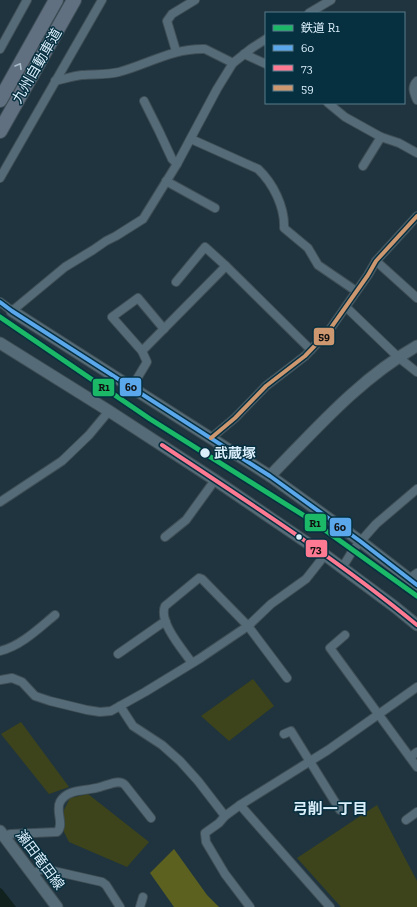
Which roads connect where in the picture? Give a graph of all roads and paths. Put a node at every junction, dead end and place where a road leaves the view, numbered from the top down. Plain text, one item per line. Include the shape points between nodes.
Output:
1 (27, 0) edge
2 (56, 0) edge
3 (74, 0) edge
4 (102, 0) edge
5 (195, 0) edge
6 (331, 0) edge
7 (311, 12) edge
8 (265, 40) edge
9 (0, 49) edge
10 (176, 52) junction
11 (244, 54) junction
12 (233, 63) junction
13 (265, 64) edge
14 (55, 81) junction
15 (417, 81) edge
16 (0, 100) edge
17 (417, 100) edge
18 (144, 101) dead end
19 (329, 104) edge
20 (0, 131) edge
21 (381, 137) junction
22 (190, 140) junction
23 (417, 153) edge
24 (176, 164) junction
25 (363, 166) dead end
26 (0, 178) edge
27 (166, 181) junction
28 (216, 208) dead end
29 (417, 216) edge
30 (376, 261) junction
31 (226, 266) junction
32 (176, 282) dead end
33 (417, 285) edge
34 (408, 289) junction
35 (356, 291) junction
36 (417, 298) edge
37 (0, 302) edge
38 (346, 307) junction
39 (12, 311) junction
40 (164, 329) junction
41 (0, 343) edge
42 (417, 346) edge
43 (311, 350) junction
44 (142, 351) junction
45 (398, 357) junction
46 (417, 372) edge
47 (132, 387) junction
48 (109, 411) junction
49 (211, 438) junction
50 (270, 476) junction
51 (215, 480) junction
52 (417, 489) edge
53 (0, 502) edge
54 (165, 537) dead end
55 (360, 541) junction
56 (325, 555) junction
57 (342, 568) junction
58 (415, 579) edge
59 (55, 614) dead end
60 (166, 622) junction
61 (417, 625) edge
62 (248, 626) junction
63 (345, 635) dead end
64 (0, 650) edge
65 (118, 654) dead end
66 (192, 663) junction
67 (287, 678) dead end
68 (0, 680) edge
69 (417, 687) edge
70 (120, 706) junction
71 (379, 715) junction
72 (284, 734) dead end
73 (414, 754) edge
74 (310, 762) junction
75 (417, 767) edge
76 (240, 805) junction
77 (340, 810) dead end
78 (417, 812) edge
79 (225, 816) junction
80 (151, 818) dead end
81 (406, 820) dead end
82 (2, 833) edge
83 (32, 874) junction
84 (143, 897) dead end
85 (57, 907) edge
86 (120, 907) edge
87 (140, 907) edge
88 (250, 907) edge
89 (330, 907) edge

1 - 9 street
16 -> 2 highway, 九州自動車道
3 - 20 highway, 九州自動車道
4 - 14 street
5 - 10 street via 172,14 167,21
6 - 7 street
8 - 11 street
10 - 12 street via 204,49
10 - 14 street via 120,72 81,75
11 - 12 street
11 - 13 street
12 - 22 street
14 - 26 street
15 - 17 street via 413,87
18 - 24 street
19 - 21 street via 345,117
21 - 23 street
21 - 25 street
22 - 24 street
22 - 35 street via 258,169 272,187 285,216 284,228 308,248 318,265
24 - 27 street
27 - 28 street
27 - 39 street via 143,218 65,266
29 - 30 street
30 - 34 street
30 - 35 street
31 - 32 street via 205,247
31 - 40 street
31 - 43 street
33 - 34 street
34 - 36 street
35 - 38 street
37 - 39 street
38 - 43 street
38 - 45 street
39 - 47 street
40 - 44 street
40 - 44 street via 138,298 112,317
41 - 48 street
42 - 45 street
43 - 49 street via 266,386
44 - 47 street via 146,362
45 - 46 street
45 - 50 street via 368,378
47 - 49 street
48 - 51 street
48 - 53 street via 62,461
49 - 50 street
50 - 55 street
51 - 54 street via 186,520
51 - 56 street
52 - 55 street
55 - 57 street
55 - 58 street
56 - 57 street
56 - 62 street via 306,579 271,604
57 - 61 street
59 - 64 street via 24,640
60 - 62 street via 165,606 199,578
60 - 65 street
60 - 66 street
62 - 66 street
62 - 67 street
63 - 71 street via 330,648
66 - 70 street
68 - 70 street via 12,678 22,682 40,698 87,710 106,712
69 - 71 street
70 - 79 street via 133,726 162,745 180,761
71 - 73 street
71 - 74 street
72 - 74 street via 290,731
73 - 75 street
74 - 76 street
74 - 77 street
76 - 79 street
76 - 89 street
78 - 81 street
79 - 88 street via 206,833 206,842 225,874
80 - 82 street via 125,785 118,782 96,789 72,792 64,797 59,805 60,826 56,832
82 - 83 street, 瀬田竜田線
83 - 85 street, 瀬田竜田線
83 - 86 street via 45,869 102,882
84 - 87 street

